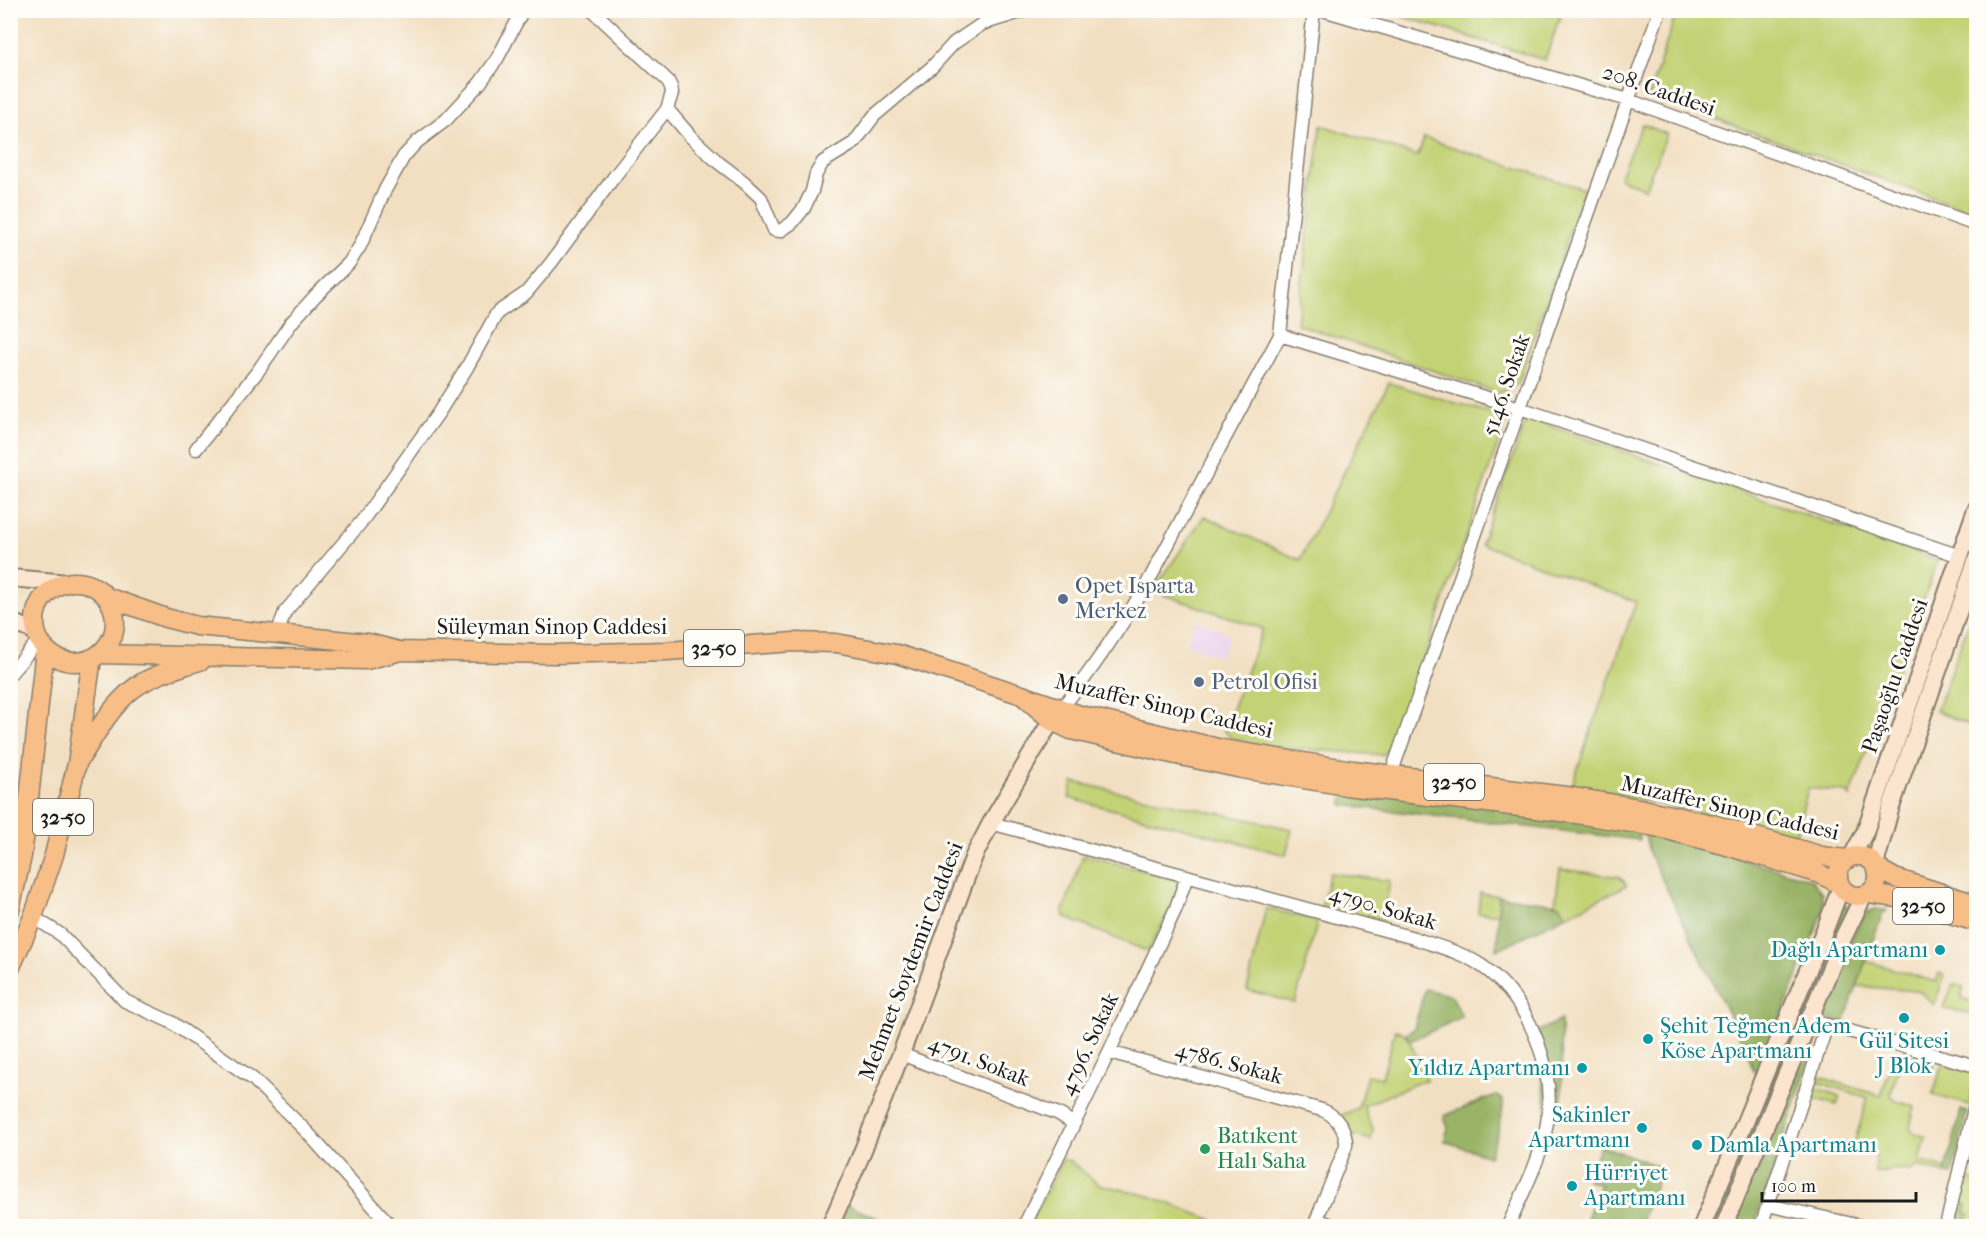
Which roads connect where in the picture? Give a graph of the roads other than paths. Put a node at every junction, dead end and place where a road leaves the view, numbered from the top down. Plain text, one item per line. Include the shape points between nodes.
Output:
1 (523, 10) edge
2 (592, 10) edge
3 (1027, 10) edge
4 (1314, 10) edge
5 (1323, 10) edge
6 (1660, 10) edge
7 (1628, 100) junction
8 (667, 109) junction
9 (1977, 225) edge
10 (1280, 335) junction
11 (1520, 408) junction
12 (196, 449) dead end
13 (1977, 509) edge
14 (1960, 556) junction
15 (1976, 564) edge
16 (10, 578) edge
17 (68, 583) junction
18 (107, 597) junction
19 (10, 622) edge
20 (277, 634) junction
21 (40, 640) junction
22 (399, 651) junction
23 (96, 656) junction
24 (212, 657) junction
25 (10, 674) edge
26 (1022, 695) joint
27 (1056, 715) junction
28 (77, 764) junction
29 (1391, 774) junction
30 (991, 823) junction
31 (1849, 858) junction
32 (1876, 867) junction
33 (1187, 876) junction
34 (1840, 886) junction
35 (1866, 895) junction
36 (1977, 904) edge
37 (11, 906) edge
38 (33, 917) junction
39 (1977, 922) edge
40 (10, 969) edge
41 (1809, 1020) junction
42 (1827, 1025) junction
43 (1109, 1052) junction
44 (901, 1054) junction
45 (1977, 1066) edge
46 (1977, 1101) edge
47 (1074, 1124) junction
48 (1768, 1205) junction
49 (1315, 1223) edge
50 (391, 1227) edge
51 (830, 1227) edge
52 (1024, 1227) edge
53 (1334, 1227) edge
54 (1508, 1227) edge
55 (1702, 1227) edge
56 (1724, 1227) edge
57 (1761, 1227) edge
58 (1861, 1227) edge
59 (1946, 1227) edge

1 - 12 street via 480,83 404,156 349,263 291,323
2 - 8 street via 668,81 672,93
3 - 8 street via 982,24 954,43 874,116 854,142 823,162 804,208 780,231 774,230 761,198 691,137
4 - 10 street
5 - 7 street, 208. Caddesi
6 - 7 street, 5146. Sokak
7 - 9 street, 208. Caddesi
7 - 11 street, 5146. Sokak
8 - 20 street via 526,293 497,313 439,412 356,528 285,612
10 - 11 street
10 - 27 street via 1148,582 1098,661
11 - 14 street
11 - 29 street, 5146. Sokak
13 - 14 street, Paşaoğlu Caddesi
14 - 31 street, Paşaoğlu Caddesi via 1865,832
15 - 32 street, Paşaoğlu Caddesi via 1890,810
16 - 17 street
17 - 18 main road via 90,585
17 - 21 main road via 58,586 37,610 35,621
18 - 20 main road, Süleyman Sinop Caddesi / 32-50 via 197,626
18 - 23 main road via 115,627 107,647
19 - 21 street
20 - 22 main road, Süleyman Sinop Caddesi / 32-50 via 368,643
21 - 23 main road via 51,654 67,661
21 - 25 street
21 - 37 main road, 32-50 via 28,808
22 - 24 main road, Süleyman Sinop Caddesi / 32-50 via 366,660
22 - 26 main road, Süleyman Sinop Caddesi / 32-50 via 555,654 836,643 897,654
23 - 24 main road, Süleyman Sinop Caddesi / 32-50
23 - 28 main road, 32-50
24 - 28 main road via 134,688 115,706
26 - 27 main road, Muzaffer Sinop Caddesi / 32-50
27 - 29 main road, Muzaffer Sinop Caddesi / 32-50 via 1222,749
27 - 30 street, Mehmet Soydemir Caddesi
27 - 34 main road, Muzaffer Sinop Caddesi / 32-50 via 1071,730 1242,769 1656,827 1820,874
28 - 38 main road, 32-50 via 54,855
29 - 31 main road, Muzaffer Sinop Caddesi / 32-50 via 1639,808 1712,824 1822,856
30 - 33 street, 4790. Sokak
30 - 44 street, Mehmet Soydemir Caddesi via 966,874
31 - 32 main road via 1866,857
31 - 34 main road via 1838,871
32 - 35 main road via 1876,886
32 - 36 main road, 32-50 via 1901,880
33 - 43 street, 4796. Sokak
33 - 54 street, 4790. Sokak via 1425,942 1474,961 1502,985 1534,1033 1549,1088 1543,1141
34 - 35 main road via 1848,894
34 - 55 street
35 - 39 main road, 32-50 via 1898,898
35 - 41 street via 1843,938
38 - 40 main road, 32-50
38 - 50 street via 60,934 125,1001 171,1022 253,1079 307,1132
41 - 42 street
41 - 56 street
42 - 45 street
42 - 48 street
43 - 47 street, 4796. Sokak
43 - 49 street, 4786. Sokak via 1322,1110 1335,1118 1346,1146
44 - 47 street, 4791. Sokak via 1059,1114
44 - 51 street, Mehmet Soydemir Caddesi
46 - 59 street
47 - 52 street, 4796. Sokak
48 - 57 street
48 - 58 street
49 - 53 street

